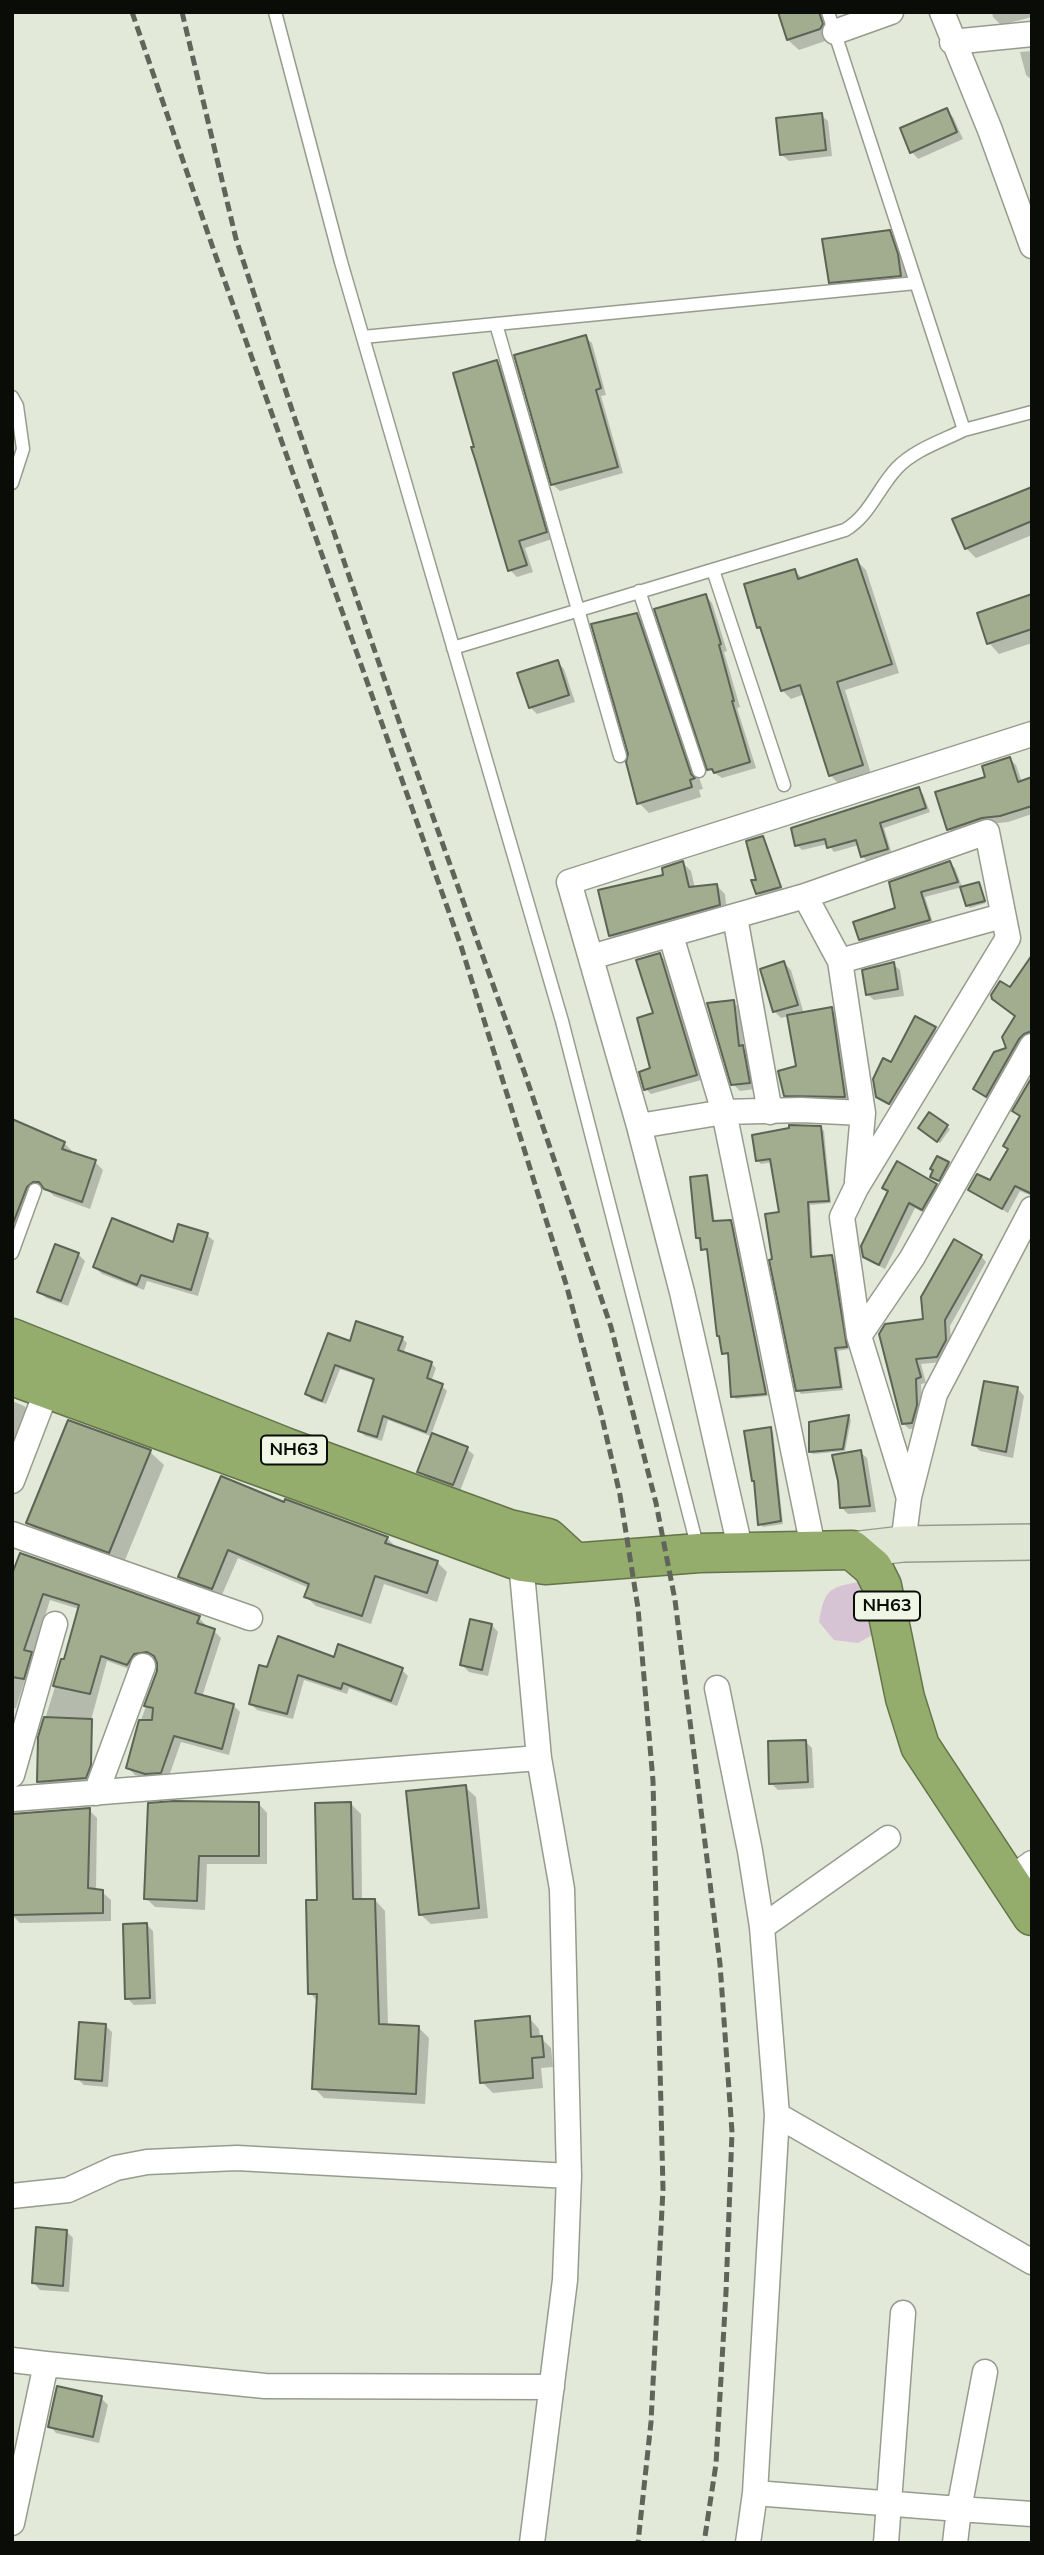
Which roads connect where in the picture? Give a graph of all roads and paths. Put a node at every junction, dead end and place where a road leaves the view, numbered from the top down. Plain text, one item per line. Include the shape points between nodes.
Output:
1 (275, 12) edge
2 (891, 12) edge
3 (942, 12) edge
4 (831, 22) edge
5 (1032, 34) edge
6 (953, 42) junction
7 (1032, 246) edge
8 (916, 283) junction
9 (496, 324) junction
10 (363, 337) junction
11 (12, 397) edge
12 (1032, 411) edge
13 (964, 430) junction
14 (12, 483) edge
15 (713, 570) junction
16 (639, 592) junction
17 (577, 610) junction
18 (453, 648) junction
19 (1032, 734) edge
20 (620, 756) dead end
21 (699, 771) dead end
22 (784, 785) dead end
23 (805, 896) junction
24 (1002, 916) junction
25 (735, 917) junction
26 (671, 936) junction
27 (591, 957) junction
28 (840, 961) junction
29 (1032, 1046) edge
30 (724, 1112) junction
31 (770, 1112) junction
32 (863, 1113) junction
33 (639, 1126) junction
34 (856, 1188) junction
35 (35, 1190) dead end
36 (1032, 1209) edge
37 (12, 1253) edge
38 (859, 1336) junction
39 (12, 1338) edge
40 (12, 1376) edge
41 (47, 1390) junction
42 (12, 1481) edge
43 (909, 1497) junction
44 (12, 1534) edge
45 (1032, 1542) edge
46 (903, 1544) junction
47 (852, 1550) junction
48 (740, 1552) junction
49 (814, 1552) junction
50 (699, 1553) junction
51 (573, 1561) junction
52 (521, 1562) junction
53 (250, 1618) dead end
54 (55, 1624) dead end
55 (143, 1665) dead end
56 (717, 1688) dead end
57 (539, 1758) junction
58 (12, 1775) edge
59 (96, 1793) junction
60 (12, 1799) edge
61 (888, 1838) dead end
62 (1020, 1871) edge
63 (1032, 1916) edge
64 (762, 1927) junction
65 (777, 2115) junction
66 (569, 2176) junction
67 (12, 2196) edge
68 (1032, 2262) edge
69 (903, 2313) dead end
70 (12, 2360) edge
71 (46, 2364) junction
72 (985, 2372) dead end
73 (552, 2387) junction
74 (755, 2493) junction
75 (889, 2504) junction
76 (959, 2509) junction
77 (1032, 2514) edge
78 (12, 2523) edge
79 (532, 2543) edge
80 (748, 2543) edge
81 (886, 2543) edge
82 (955, 2543) edge

1 - 10 lane
2 - 4 street
3 - 6 street
4 - 8 lane
5 - 6 street
6 - 7 street
8 - 9 lane
8 - 13 lane
9 - 10 lane
9 - 17 lane
10 - 18 lane
11 - 14 lane via 23,449
12 - 13 lane
13 - 15 lane via 900,465 864,515 845,530
15 - 16 lane
15 - 22 lane
16 - 17 lane
16 - 21 lane
17 - 18 lane
17 - 20 lane
18 - 50 lane via 562,1021
19 - 27 street via 569,882
23 - 24 street via 987,832
23 - 25 street
23 - 28 street
24 - 28 street
24 - 34 street via 1008,938
25 - 26 street
25 - 31 street
26 - 27 street
26 - 30 street
27 - 33 street
28 - 32 street
29 - 38 street via 912,1258
30 - 31 street
30 - 33 street
30 - 49 street
31 - 32 street
32 - 34 street
33 - 48 street
34 - 38 street via 842,1217
35 - 37 lane
36 - 43 street via 935,1394
38 - 43 street
39 - 51 highway, NH63 via 285,1447 509,1529 548,1538
40 - 41 highway, NH63
41 - 42 street
41 - 52 highway, NH63
43 - 46 street
44 - 53 street
45 - 46 street
46 - 47 street
47 - 49 highway, NH63
47 - 62 highway, NH63 via 873,1568 882,1586 905,1698 920,1746
48 - 49 highway, NH63
48 - 50 highway, NH63
50 - 51 highway, NH63
51 - 52 highway, NH63
52 - 57 street
54 - 58 street
55 - 59 street
56 - 64 street
57 - 59 street
57 - 66 street via 562,1889
59 - 60 street
61 - 64 street
62 - 63 highway, NH63
64 - 65 street
65 - 68 street
65 - 74 street
66 - 67 street via 237,2158 147,2162 116,2168 68,2190
66 - 73 street via 565,2280
69 - 75 street
70 - 71 street
71 - 73 street via 265,2386
71 - 78 street
72 - 76 street
73 - 79 street
74 - 75 street
74 - 80 street
75 - 76 street
75 - 81 street
76 - 77 street
76 - 82 street

